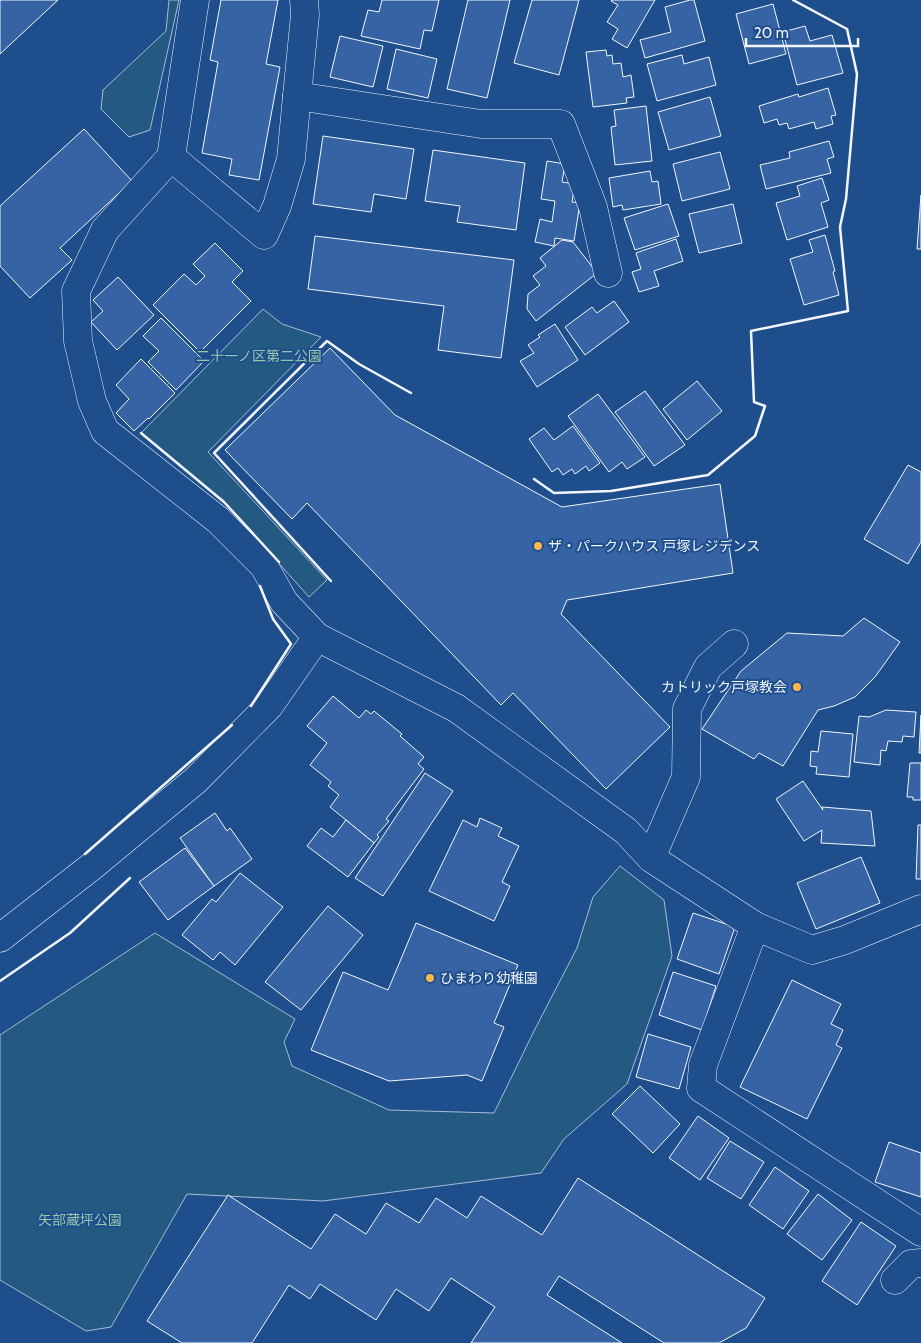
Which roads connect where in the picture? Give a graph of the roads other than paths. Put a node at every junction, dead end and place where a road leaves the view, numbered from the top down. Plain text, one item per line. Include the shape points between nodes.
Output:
1 (195, 0) edge
2 (304, 0) edge
3 (297, 96) junction
4 (171, 157) junction
5 (608, 273) dead end
6 (317, 637) junction
7 (734, 644) dead end
8 (651, 858) junction
9 (921, 909) edge
10 (755, 926) junction
11 (0, 938) edge
12 (921, 1232) edge
13 (921, 1263) edge
14 (895, 1280) dead end

1 - 4 street
2 - 3 street
3 - 4 street via 291,159 277,206 264,235
3 - 5 street via 481,124 560,124 592,208
4 - 6 street via 105,230 76,291 78,341 92,401 104,431 218,520 264,566 284,602
6 - 8 street via 456,708 626,832
6 - 11 street via 269,706 196,780
7 - 8 street via 708,667 687,709 686,777
8 - 10 street
9 - 10 street via 812,950
10 - 12 street via 703,1064 701,1088
13 - 14 street via 911,1264

